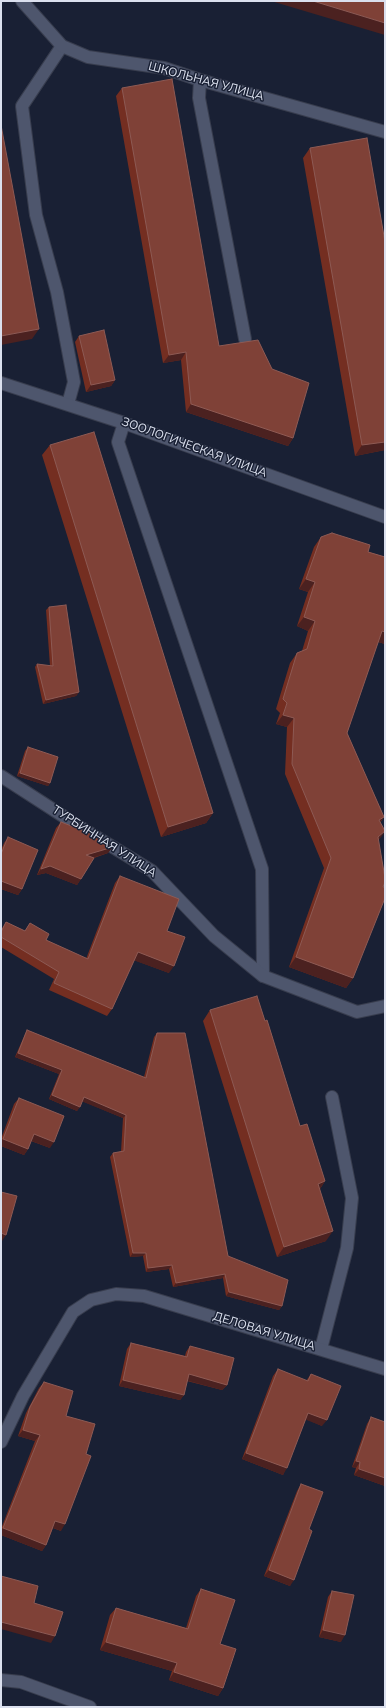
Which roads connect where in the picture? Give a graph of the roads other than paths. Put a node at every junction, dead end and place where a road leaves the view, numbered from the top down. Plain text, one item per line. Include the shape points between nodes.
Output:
1 (22, 1) edge
2 (62, 46) junction
3 (200, 80) junction
4 (385, 132) edge
5 (245, 339) dead end
6 (1, 383) edge
7 (68, 404) junction
8 (124, 423) junction
9 (385, 517) edge
10 (1, 776) edge
11 (263, 976) junction
12 (385, 1006) edge
13 (332, 1097) dead end
14 (321, 1349) junction
15 (385, 1369) edge
16 (1, 1442) edge
17 (1, 1680) edge
18 (90, 1707) edge

1 - 2 street, ШКОЛЬНАЯ УЛИЦА
2 - 3 street, ШКОЛЬНАЯ УЛИЦА via 88,57 164,68
2 - 7 street via 22,106 36,215 57,292 74,382
3 - 4 street, ШКОЛЬНАЯ УЛИЦА
3 - 5 street via 199,98
6 - 7 street, ЗООЛОГИЧЕСКАЯ УЛИЦА
7 - 8 street, ЗООЛОГИЧЕСКАЯ УЛИЦА
8 - 9 street, ЗООЛОГИЧЕСКАЯ УЛИЦА
8 - 11 street via 118,442 262,869
10 - 11 street, ТУРБИННАЯ УЛИЦА via 152,871 214,936
11 - 12 street, ТУРБИННАЯ УЛИЦА via 357,1012
13 - 14 street via 352,1198 347,1248
14 - 15 street, ДЕЛОВАЯ УЛИЦА
14 - 16 street, ДЕЛОВАЯ УЛИЦА via 144,1296 116,1294 91,1300 74,1312 23,1396
17 - 18 street via 21,1682

